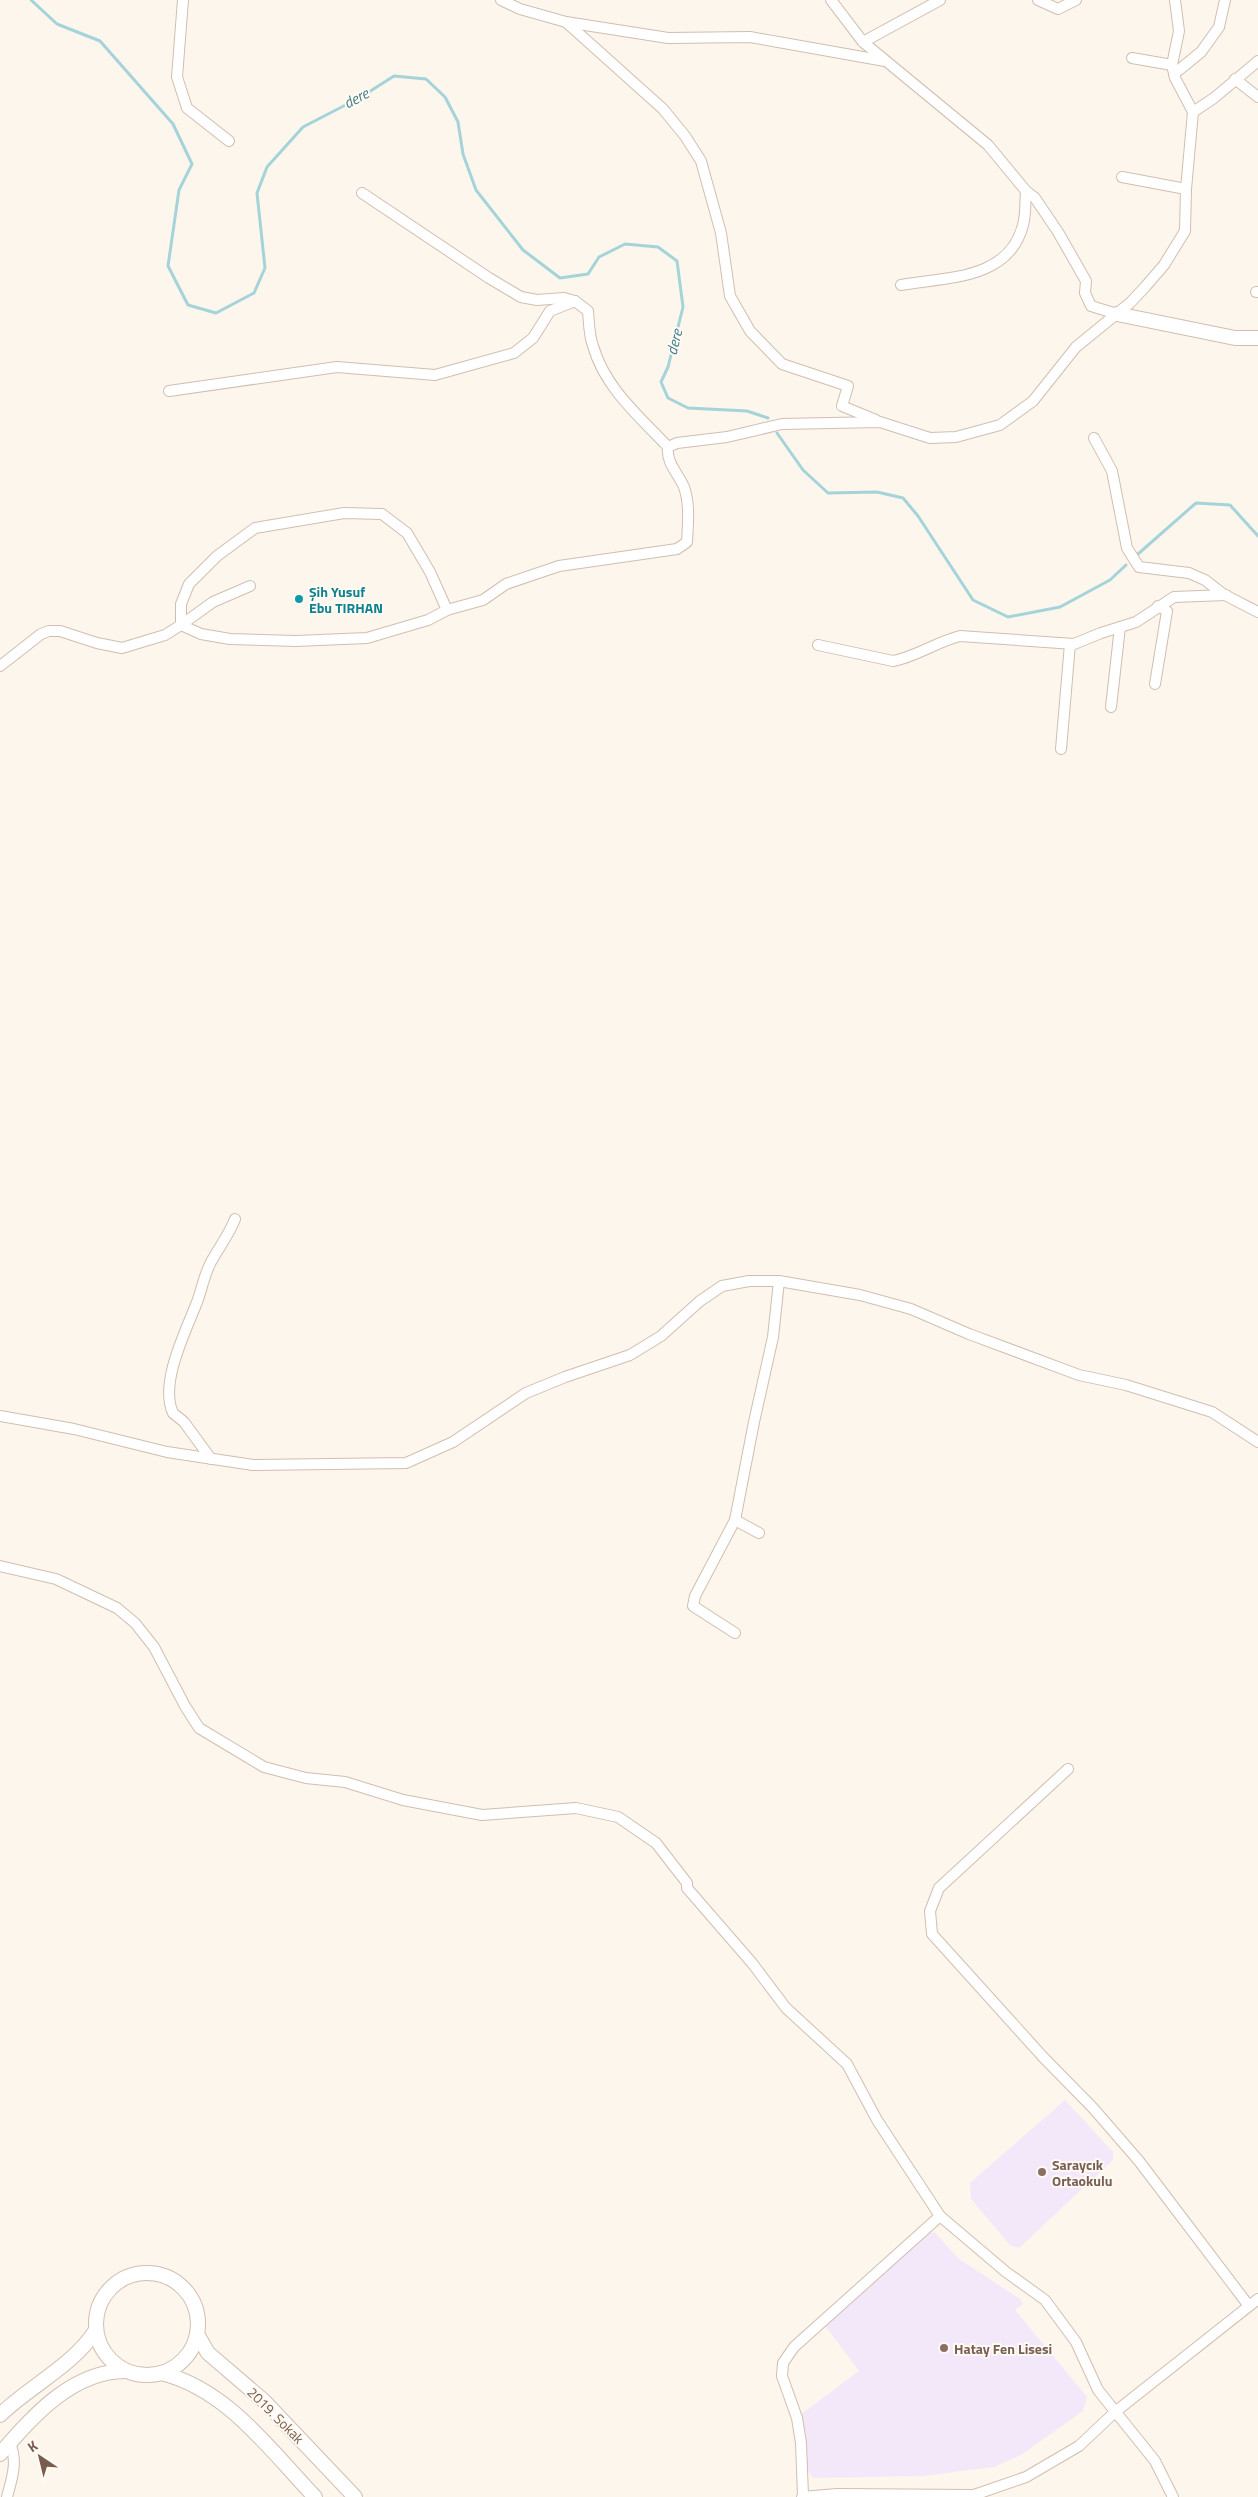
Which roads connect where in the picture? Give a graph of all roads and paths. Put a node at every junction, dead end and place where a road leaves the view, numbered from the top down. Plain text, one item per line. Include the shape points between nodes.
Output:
1 (183, 0) edge
2 (501, 0) edge
3 (831, 0) edge
4 (940, 0) edge
5 (1038, 0) edge
6 (1076, 0) edge
7 (1175, 0) edge
8 (1226, 0) edge
9 (566, 22) junction
10 (863, 42) junction
11 (1132, 58) dead end
12 (886, 61) junction
13 (1258, 61) edge
14 (1173, 70) junction
15 (1235, 79) junction
16 (1258, 97) edge
17 (1192, 112) junction
18 (229, 141) dead end
19 (1122, 177) dead end
20 (1186, 189) junction
21 (1026, 191) junction
22 (362, 194) dead end
23 (901, 285) dead end
24 (575, 301) junction
25 (1116, 314) junction
26 (1258, 338) edge
27 (169, 391) dead end
28 (880, 422) junction
29 (1094, 438) dead end
30 (668, 447) junction
31 (250, 586) dead end
32 (1226, 595) junction
33 (1158, 606) junction
34 (447, 610) junction
35 (1258, 612) edge
36 (181, 625) junction
37 (1120, 627) junction
38 (1070, 644) junction
39 (818, 645) dead end
40 (0, 666) edge
41 (1155, 684) dead end
42 (1111, 707) dead end
43 (1061, 749) dead end
44 (235, 1218) dead end
45 (778, 1281) junction
46 (0, 1416) edge
47 (1258, 1442) edge
48 (211, 1459) junction
49 (736, 1520) junction
50 (759, 1533) dead end
51 (0, 1566) edge
52 (735, 1633) dead end
53 (1068, 1769) dead end
54 (940, 2216) junction
55 (1258, 2299) edge
56 (1249, 2306) junction
57 (96, 2330) junction
58 (197, 2334) junction
59 (126, 2371) junction
60 (161, 2373) junction
61 (1115, 2412) junction
62 (0, 2415) edge
63 (10, 2443) junction
64 (0, 2454) edge
65 (974, 2496) edge
66 (7, 2497) edge
67 (315, 2497) edge
68 (355, 2497) edge
69 (803, 2497) edge
70 (1173, 2497) edge

1 - 18 street via 177,77 187,108
2 - 9 street
3 - 10 street
4 - 10 street
5 - 6 street via 1058,10
7 - 14 street via 1179,31
8 - 14 street via 1219,27 1201,52
9 - 12 street via 668,38 750,38
9 - 28 street via 663,109 701,161 721,234 730,296 750,331 782,364 848,386 842,406
10 - 12 street
11 - 14 street
12 - 21 street via 988,145
13 - 15 street
14 - 17 street
15 - 16 street
15 - 17 street
17 - 20 street
19 - 20 street
20 - 25 street via 1185,231 1164,266
21 - 23 street via 1023,226 1010,253 1002,261 985,270
21 - 25 street via 1035,198 1058,232 1086,281 1085,293 1091,306
22 - 24 street via 521,297
24 - 27 street via 550,311 533,338 514,353 435,376 336,367
24 - 30 street via 588,312 592,345 606,378
25 - 26 street via 1235,338
25 - 28 street via 1076,346 1033,401 1000,425 956,437 930,438
28 - 30 street via 782,424
29 - 32 street via 1112,471 1127,548 1139,566 1189,573
30 - 34 street via 667,455 684,487 688,507 687,542 677,550 559,566 506,584 483,600
31 - 36 street via 213,602
32 - 33 street via 1186,595 1174,597
32 - 35 street
33 - 37 street via 1136,622
33 - 41 street via 1167,611
34 - 36 street via 428,620 367,638 230,639 200,634
34 - 36 street via 407,533 382,514 344,513 255,528 217,556 188,584 181,604
36 - 40 street via 165,635 122,648 49,631
37 - 38 street
37 - 42 street
38 - 39 street via 960,636 905,659 892,661
38 - 43 street
44 - 48 street via 211,1261 185,1328 169,1395 172,1413 184,1422
45 - 47 street via 860,1295 911,1309 1079,1375 1126,1385 1212,1412
45 - 48 street via 749,1281 722,1286 661,1336 630,1355 526,1392 454,1442 406,1464 253,1465
45 - 49 street via 773,1337
46 - 48 street
49 - 50 street
49 - 52 street via 695,1596 693,1606
51 - 54 street via 56,1579 117,1608 135,1623 154,1647 199,1728 264,1767 306,1778 345,1782 403,1800 482,1816 576,1808 618,1817 656,1842 687,1883 687,1888 786,2008 847,2064 876,2120
53 - 56 street via 939,1888 930,1911 932,1934 1122,2141
54 - 61 street via 1045,2300 1076,2342 1098,2390
54 - 69 street via 794,2347 783,2363 782,2376 797,2418 801,2443
55 - 56 street
56 - 61 street
57 - 58 street, 2019. Sokak via 98,2312 105,2296 117,2283 132,2275 150,2273 167,2277 182,2286 198,2316
57 - 59 street via 101,2347
57 - 62 street via 73,2358
58 - 60 street, 2019. Sokak via 185,2359
58 - 68 street, 2019. Sokak via 208,2353 264,2401
59 - 60 street, 2019. Sokak via 143,2375
59 - 63 street, 2019. Sokak via 100,2374 70,2388
60 - 67 street, 2019. Sokak via 180,2378 224,2404
61 - 65 street via 1079,2446 1026,2477
61 - 70 street via 1155,2461
63 - 64 street, 2019. Sokak
63 - 66 street via 15,2465
65 - 69 street via 837,2494

